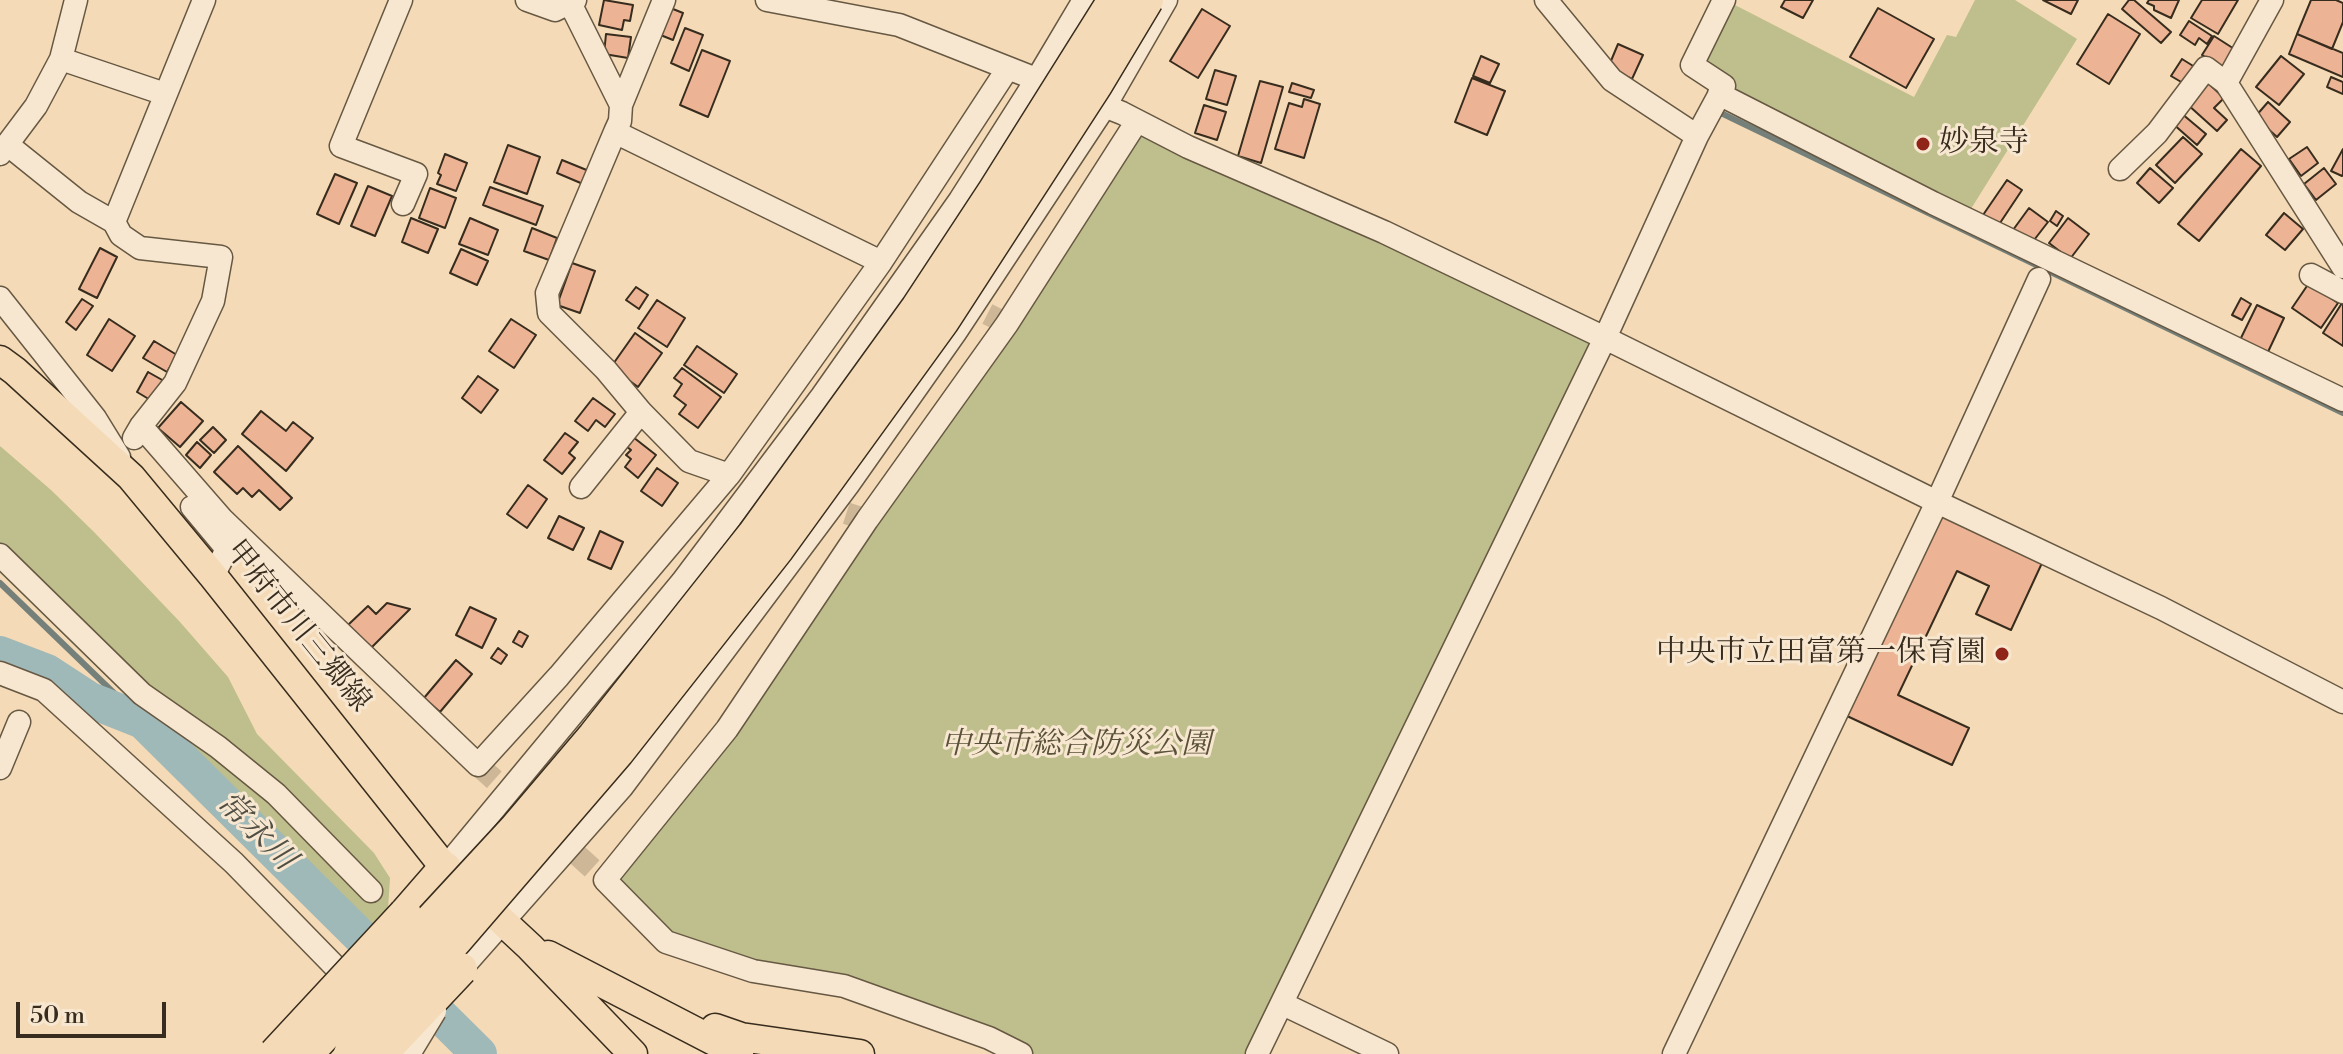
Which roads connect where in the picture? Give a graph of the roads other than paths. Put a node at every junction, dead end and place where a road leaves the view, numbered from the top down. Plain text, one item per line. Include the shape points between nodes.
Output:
1 (76, 0) edge
2 (204, 0) edge
3 (401, 0) edge
4 (527, 0) edge
5 (664, 0) edge
6 (767, 0) edge
7 (1084, 0) edge
8 (1114, 0) edge
9 (1147, 0) edge
10 (1166, 0) edge
11 (1546, 0) edge
12 (1724, 0) edge
13 (2272, 0) edge
14 (572, 2) edge
15 (61, 59) junction
16 (1008, 68) junction
17 (1037, 79) junction
18 (2226, 83) junction
19 (165, 94) junction
20 (1719, 94) junction
21 (621, 105) junction
22 (1105, 106) junction
23 (1137, 121) junction
24 (615, 132) junction
25 (1697, 136) junction
26 (4, 150) edge
27 (2120, 169) dead end
28 (403, 204) dead end
29 (114, 222) junction
30 (881, 262) junction
31 (2343, 267) edge
32 (2311, 275) dead end
33 (2039, 279) dead end
34 (2343, 292) edge
35 (0, 298) edge
36 (1605, 338) junction
37 (0, 360) edge
38 (2343, 400) edge
39 (641, 412) junction
40 (141, 426) junction
41 (729, 475) junction
42 (131, 477) junction
43 (581, 487) dead end
44 (1937, 502) junction
45 (0, 555) edge
46 (213, 576) junction
47 (0, 673) edge
48 (2343, 702) edge
49 (19, 722) dead end
50 (0, 768) edge
51 (445, 868) junction
52 (371, 891) dead end
53 (503, 922) junction
54 (530, 947) junction
55 (461, 969) junction
56 (634, 1001) junction
57 (1283, 1004) junction
58 (275, 1054) edge
59 (307, 1054) edge
60 (350, 1054) edge
61 (381, 1054) edge
62 (409, 1054) edge
63 (424, 1054) edge
64 (633, 1054) edge
65 (739, 1054) edge
66 (860, 1054) edge
67 (1021, 1054) edge
68 (1257, 1054) edge
69 (1387, 1054) edge
70 (1674, 1054) edge

1 - 15 street
2 - 19 street
3 - 28 street via 341,146 416,174
4 - 14 street via 555,10
5 - 21 street
6 - 16 street via 899,25
7 - 17 street
8 - 59 highway, bridge via 917,308 753,535 515,829
9 - 60 highway, bridge via 943,321 777,550 608,763
10 - 22 street
11 - 25 street via 1612,80
12 - 20 street via 1692,65 1724,86
13 - 18 street
14 - 21 street
15 - 19 street
15 - 26 street
16 - 17 street
16 - 30 street
17 - 22 street
17 - 51 street via 960,200 822,396 682,582
18 - 27 street via 2206,68 2157,133
18 - 31 street
19 - 29 street
20 - 25 street
20 - 38 street
21 - 24 street
22 - 23 street
22 - 53 street via 848,485 622,787
23 - 36 street
23 - 67 street via 1007,324 727,729 605,880 666,942 753,971 844,986
24 - 30 street
24 - 39 street via 547,293 549,313
25 - 36 street
26 - 29 street
29 - 40 street via 121,235 140,248 221,257 213,301 175,383
30 - 41 street
32 - 34 street
33 - 44 street
35 - 42 street via 95,418
36 - 44 street
36 - 57 street
37 - 42 main road, 甲府市川三郷線
39 - 41 street via 689,461
39 - 43 street
40 - 41 street via 222,519 478,765
40 - 46 street via 134,438 227,549
42 - 46 main road, 甲府市川三郷線
44 - 48 street
44 - 70 street
45 - 52 street via 142,694 276,794
46 - 51 main road, 甲府市川三郷線
47 - 63 street via 44,690 234,863
49 - 50 street
51 - 53 main road, 甲府市川三郷線
51 - 58 highway, bridge
53 - 54 main road, 甲府市川三郷線
53 - 55 street
54 - 56 main road, 甲府市川三郷線
54 - 64 main road, 甲府市川三郷線
55 - 61 highway, bridge
55 - 62 street, bridge
56 - 65 main road, 甲府市川三郷線
56 - 66 main road, 甲府市川三郷線 via 741,1037
57 - 68 street
57 - 69 street

